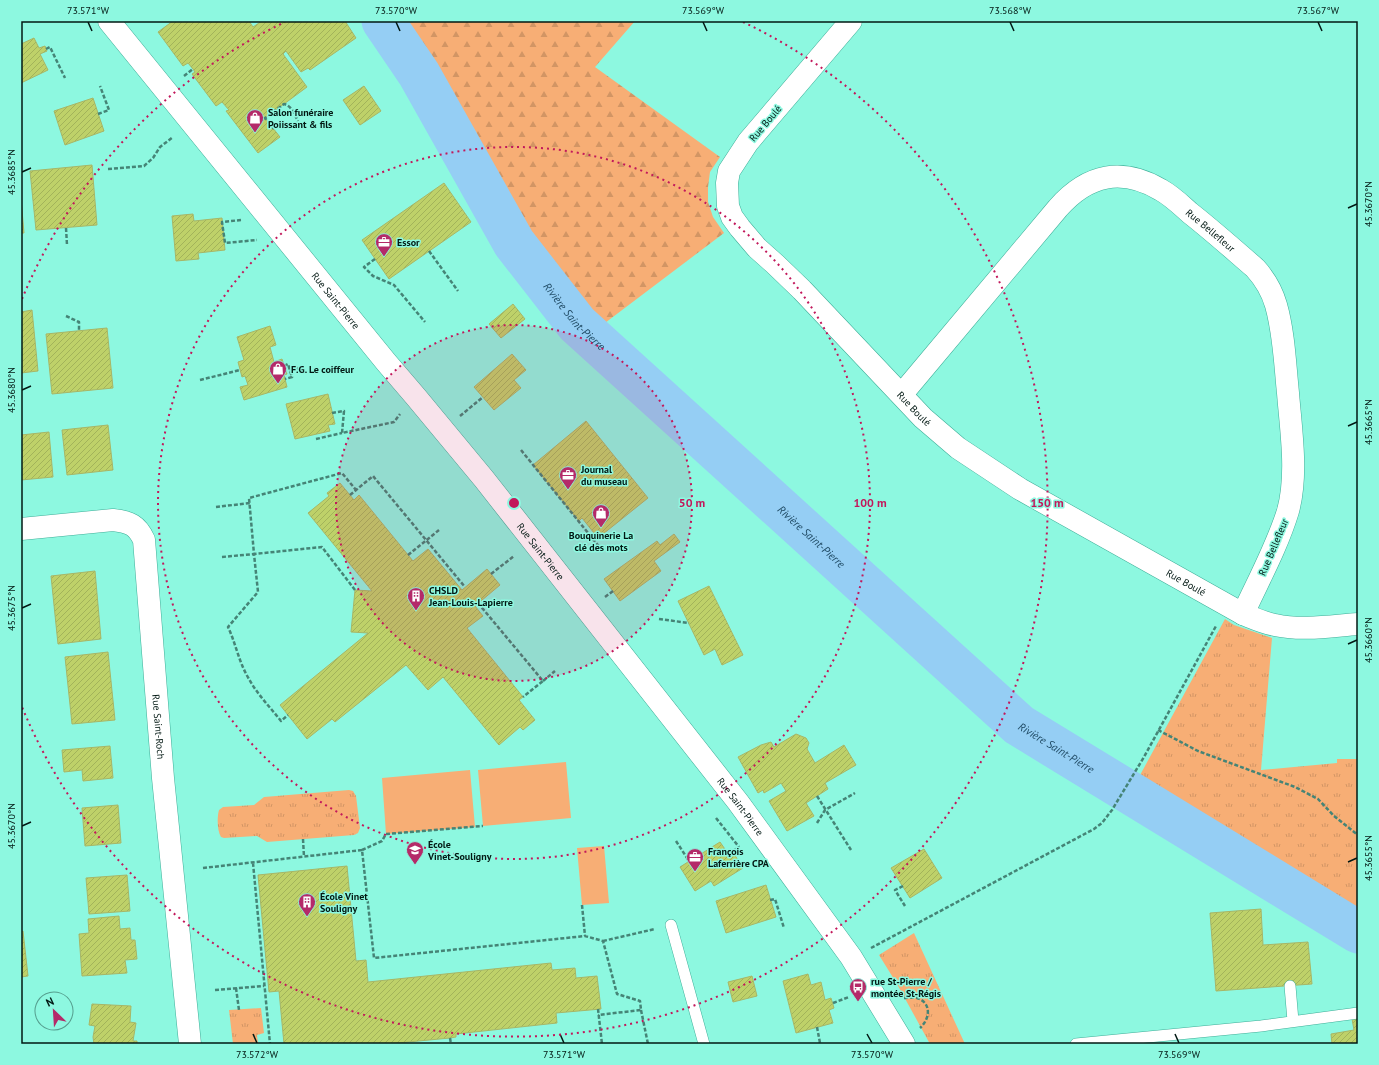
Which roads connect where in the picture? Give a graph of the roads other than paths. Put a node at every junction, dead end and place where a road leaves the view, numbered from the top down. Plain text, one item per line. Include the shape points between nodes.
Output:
1 (109, 21) edge
2 (851, 21) edge
3 (902, 394) junction
4 (21, 529) edge
5 (1242, 614) junction
6 (1358, 624) edge
7 (671, 925) dead end
8 (1290, 986) dead end
9 (1358, 1013) edge
10 (1293, 1021) junction
11 (906, 1040) edge
12 (190, 1044) edge
13 (704, 1044) edge
14 (1076, 1044) edge

1 - 11 street, Rue Saint-Pierre via 475,469 709,765 836,936
2 - 3 street, Rue Boulé via 736,158 728,171 728,206 732,217 747,238 802,290
3 - 5 street, Rue Boulé via 930,425 986,468
3 - 5 street, Rue Bellefleur via 1075,191 1094,181 1115,177 1140,180 1163,191 1255,268 1272,294 1278,318 1289,404 1291,490 1288,510 1280,533
4 - 12 street, Rue Saint-Roch via 113,520 132,524 144,540 164,786
5 - 6 street, Rue Boulé via 1261,622 1295,627
7 - 13 lane
8 - 10 lane
9 - 10 lane
10 - 14 lane

